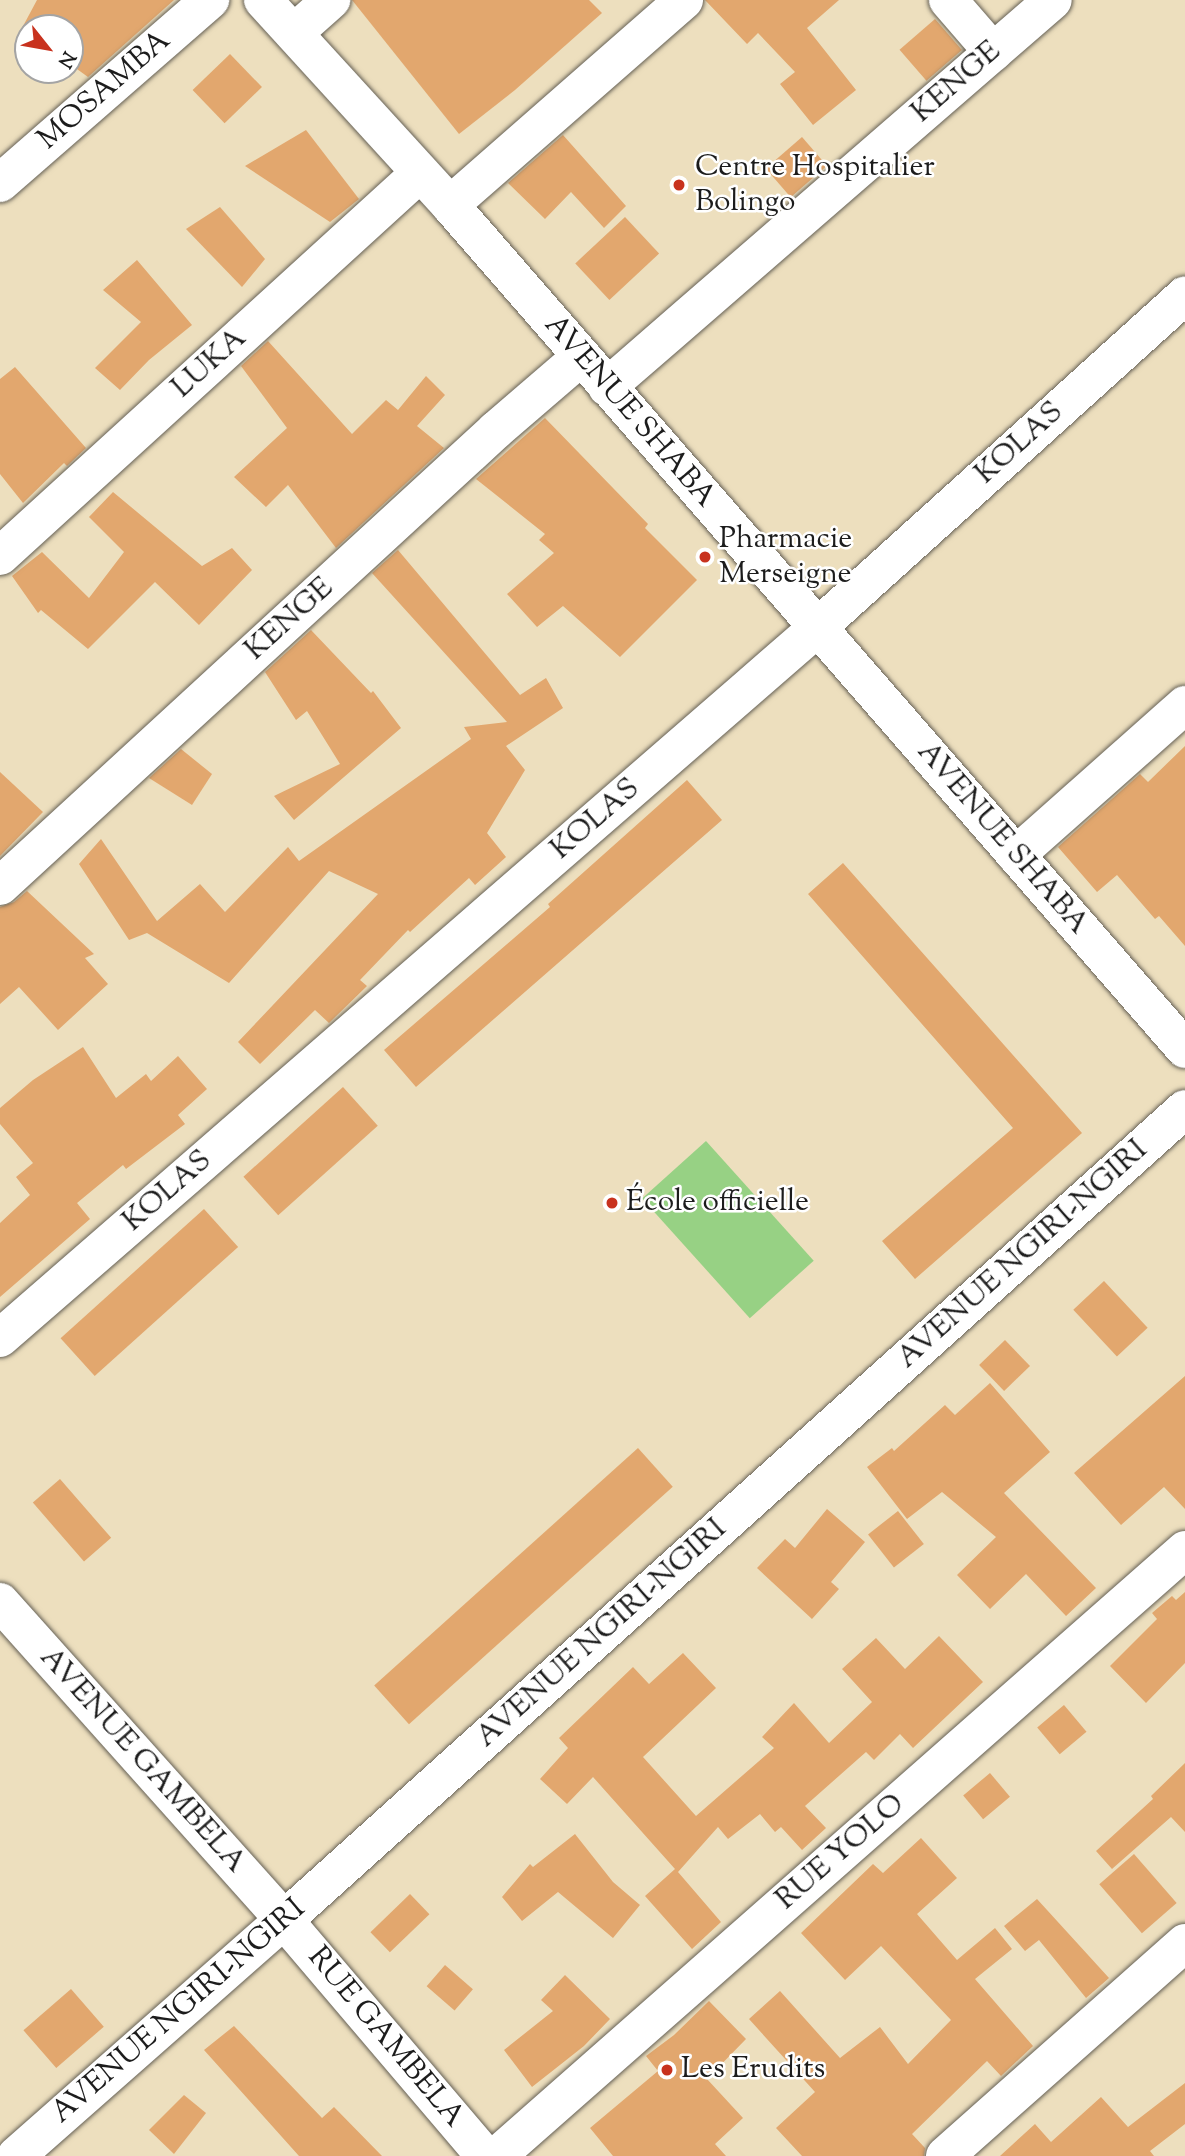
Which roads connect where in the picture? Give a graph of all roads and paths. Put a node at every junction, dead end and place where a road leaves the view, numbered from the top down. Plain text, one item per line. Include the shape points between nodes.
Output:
1 (210, 0) edge
2 (262, 0) edge
3 (331, 0) edge
4 (684, 0) edge
5 (948, 0) edge
6 (1053, 0) edge
7 (294, 33) junction
8 (993, 52) junction
9 (420, 173) junction
10 (0, 183) edge
11 (450, 205) junction
12 (1185, 295) edge
13 (582, 356) junction
14 (607, 387) junction
15 (0, 556) edge
16 (817, 628) junction
17 (1185, 705) edge
18 (1016, 855) junction
19 (0, 886) edge
20 (1185, 1049) edge
21 (1185, 1110) edge
22 (0, 1338) edge
23 (1185, 1550) edge
24 (0, 1602) edge
25 (284, 1920) junction
26 (1185, 1943) edge
27 (16, 2156) edge
28 (485, 2156) edge
29 (497, 2156) edge
30 (945, 2156) edge

1 - 10 street, MOSAMBA
2 - 7 street, AVENUE SHABA
3 - 7 street
4 - 11 street
5 - 8 street
6 - 8 street, KENGE
7 - 9 street, AVENUE SHABA
8 - 14 street, KENGE
9 - 11 street, AVENUE SHABA
9 - 15 street, LUKA
11 - 13 street, AVENUE SHABA
12 - 16 street, KOLAS
13 - 14 street, AVENUE SHABA
13 - 19 street, KENGE
14 - 16 street, AVENUE SHABA
16 - 18 street, AVENUE SHABA
16 - 22 street, KOLAS
17 - 18 street
18 - 20 street, AVENUE SHABA
21 - 25 street, AVENUE NGIRI-NGIRI
23 - 29 street, RUE YOLO
24 - 25 street, AVENUE GAMBELA
25 - 27 street, AVENUE NGIRI-NGIRI
25 - 28 street, RUE GAMBELA
26 - 30 street

